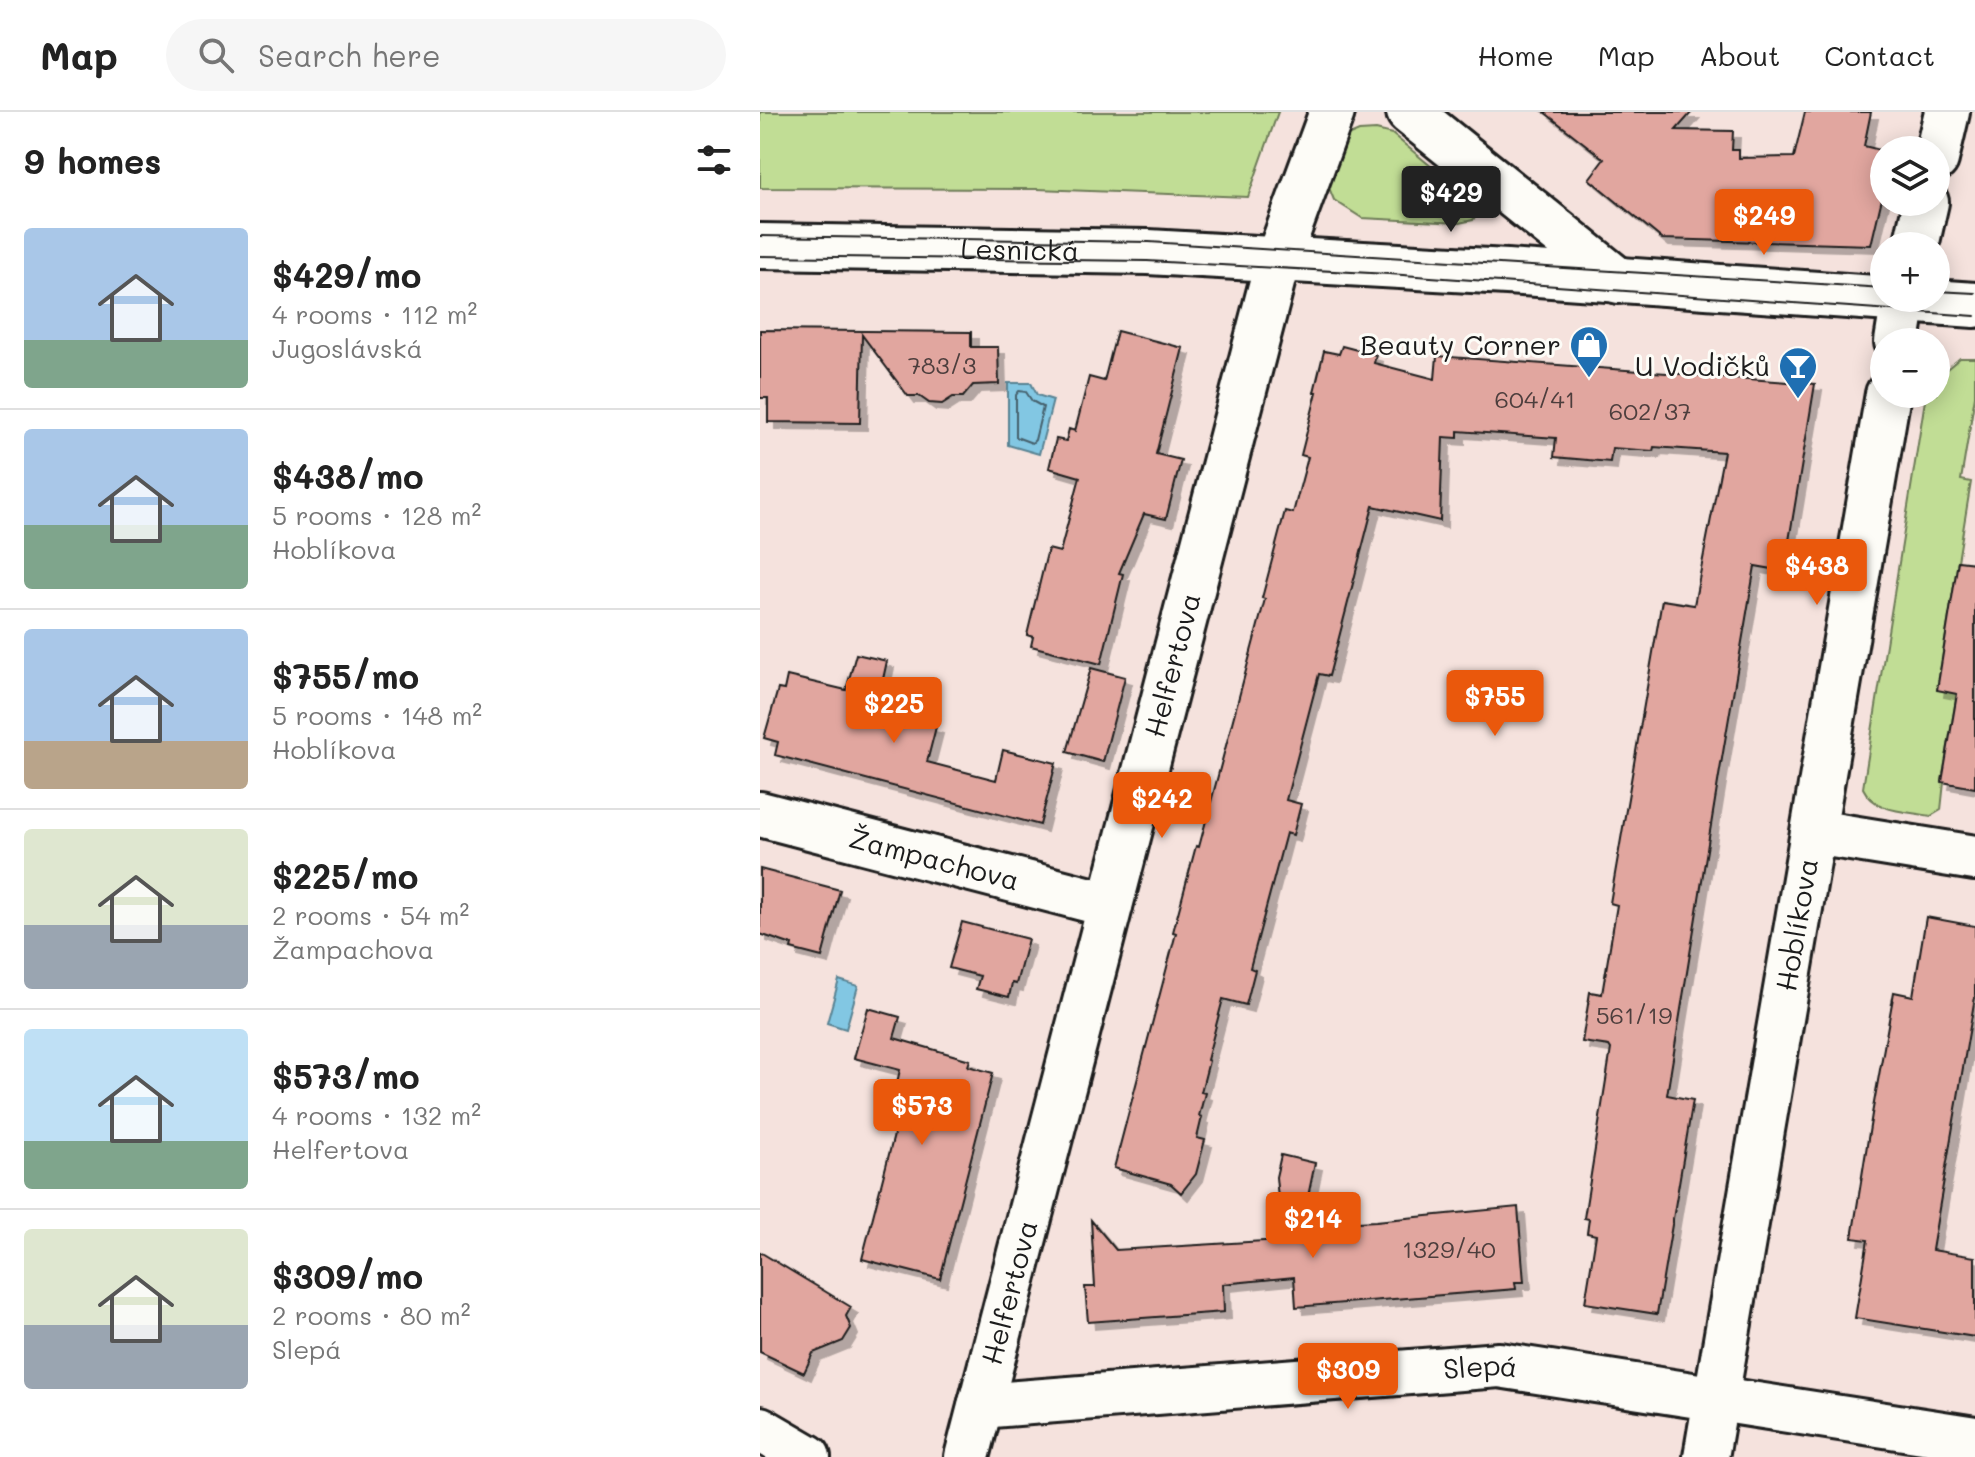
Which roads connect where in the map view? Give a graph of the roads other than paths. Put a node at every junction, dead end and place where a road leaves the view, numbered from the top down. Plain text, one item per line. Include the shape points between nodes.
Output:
1 (1332, 112) edge
2 (1409, 112) edge
3 (1947, 112) edge
4 (1941, 136) edge
5 (760, 246) edge
6 (1278, 259) junction
7 (1619, 281) junction
8 (1870, 297) edge
9 (1950, 303) edge
10 (1975, 305) edge
11 (1886, 408) edge
12 (760, 814) edge
13 (1814, 832) junction
14 (1975, 858) edge
15 (1110, 905) junction
16 (1716, 1399) junction
17 (980, 1406) junction
18 (760, 1429) edge
19 (1975, 1439) edge
20 (808, 1457) edge
21 (967, 1457) edge
22 (1706, 1457) edge

1 - 6 street, Helfertova
2 - 7 street
3 - 4 street
5 - 6 street, Lesnická
6 - 7 street, Lesnická
6 - 15 street, Helfertova
7 - 8 street, Lesnická
9 - 10 street, Lesnická
11 - 13 street, Hoblíkova
12 - 15 street, Žampachova
13 - 14 street
13 - 16 street, Hoblíkova
15 - 17 street, Helfertova
16 - 17 street, Slepá via 1499,1365
16 - 19 street, Slepá
16 - 22 street, Hoblíkova
17 - 21 street, Helfertova
18 - 20 street

